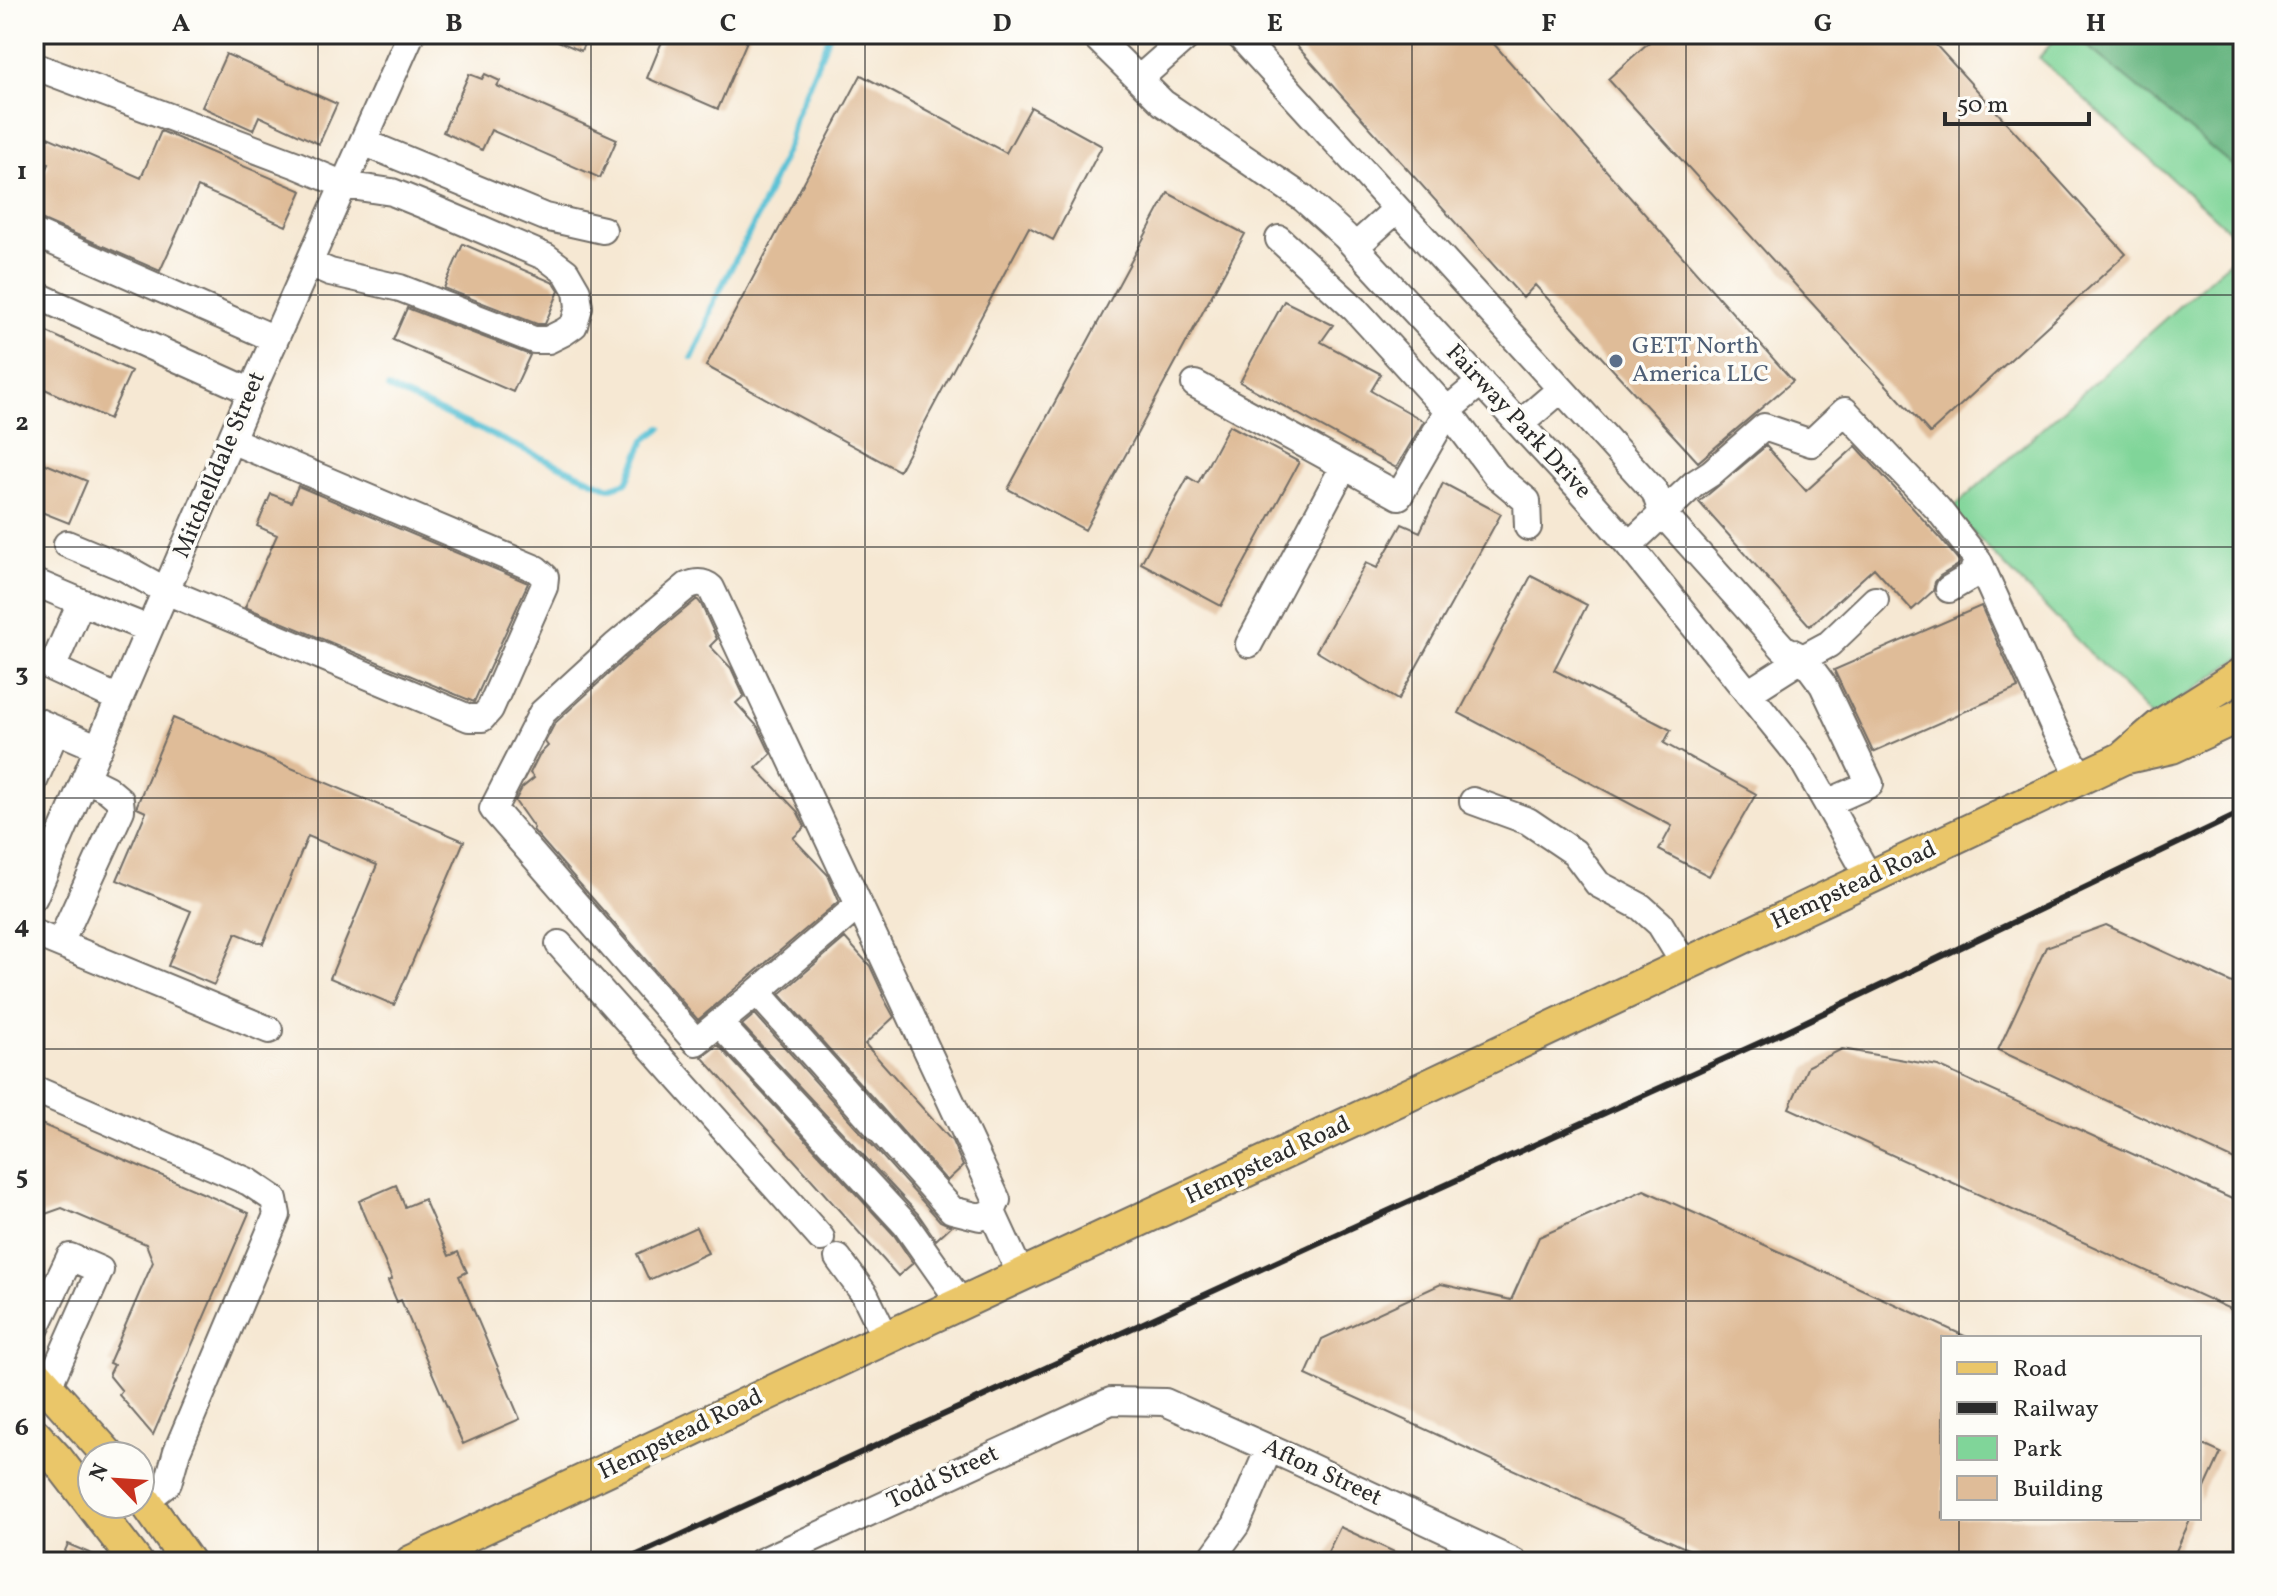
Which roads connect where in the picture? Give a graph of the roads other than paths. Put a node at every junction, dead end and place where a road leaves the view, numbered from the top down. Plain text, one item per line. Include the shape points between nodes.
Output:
1 (411, 34) edge
2 (1093, 34) edge
3 (1238, 34) edge
4 (1173, 39) edge
5 (34, 66) edge
6 (1139, 79) junction
7 (363, 142) junction
8 (344, 185) junction
9 (1397, 209) junction
10 (603, 230) dead end
11 (34, 233) edge
12 (1279, 239) dead end
13 (1356, 246) junction
14 (309, 263) junction
15 (34, 294) edge
16 (275, 339) junction
17 (1481, 382) junction
18 (1195, 384) dead end
19 (1561, 389) junction
20 (252, 392) junction
21 (1448, 411) junction
22 (1520, 424) junction
23 (231, 440) junction
24 (1344, 466) junction
25 (1662, 513) junction
26 (1528, 527) dead end
27 (67, 544) dead end
28 (1629, 545) junction
29 (1978, 560) junction
30 (34, 582) edge
31 (1949, 589) dead end
32 (166, 591) junction
33 (1875, 600) dead end
34 (81, 602) junction
35 (149, 629) junction
36 (1249, 644) dead end
37 (1803, 658) junction
38 (2243, 673) edge
39 (1748, 693) junction
40 (119, 699) junction
41 (2243, 714) edge
42 (45, 725) edge
43 (99, 748) junction
44 (2123, 758) junction
45 (85, 778) junction
46 (2081, 778) junction
47 (34, 781) edge
48 (1473, 801) dead end
49 (1827, 803) junction
50 (40, 870) edge
51 (1870, 879) junction
52 (34, 897) edge
53 (859, 905) junction
54 (34, 933) edge
55 (60, 943) junction
56 (559, 944) dead end
57 (1685, 965) junction
58 (757, 992) junction
59 (719, 1023) junction
60 (269, 1030) dead end
61 (34, 1089) edge
62 (992, 1212) junction
63 (821, 1238) dead end
64 (838, 1258) dead end
65 (1021, 1275) junction
66 (961, 1303) junction
67 (34, 1332) edge
68 (886, 1338) junction
69 (41, 1379) edge
70 (1127, 1402) joint
71 (34, 1434) edge
72 (95, 1440) edge
73 (1269, 1449) junction
74 (156, 1489) edge
75 (156, 1517) edge
76 (136, 1562) edge
77 (188, 1562) edge
78 (411, 1562) edge
79 (761, 1562) edge
80 (1209, 1562) edge
81 (1514, 1562) edge

1 - 7 street, Mitchelldale Street
2 - 6 street, Fairway Park Drive
3 - 9 street
4 - 6 street
5 - 8 street
6 - 13 street, Fairway Park Drive via 1163,103 1303,198
7 - 8 street, Mitchelldale Street
7 - 10 street via 545,217
8 - 14 street, Mitchelldale Street
8 - 14 street via 392,192 546,257 566,272 577,291 574,325 548,340 534,340 400,288
9 - 13 street
9 - 19 street
11 - 16 street
12 - 21 street via 1355,309
13 - 17 street, Fairway Park Drive
14 - 16 street, Mitchelldale Street
15 - 20 street
16 - 20 street, Mitchelldale Street
17 - 21 street
17 - 22 street, Fairway Park Drive
18 - 24 street
19 - 22 street
19 - 25 street via 1655,492
20 - 23 street, Mitchelldale Street
21 - 24 street via 1399,496
21 - 26 street via 1496,475 1527,501
22 - 28 street, Fairway Park Drive
23 - 32 street, Mitchelldale Street
23 - 32 street via 536,569 545,577 544,587 482,718 469,718
24 - 36 street
25 - 28 street
25 - 29 street via 1764,427 1811,443 1845,411 1938,509
25 - 37 street via 1783,648
27 - 32 street
28 - 39 street, Fairway Park Drive
29 - 31 street via 1971,576
29 - 46 street
30 - 34 street
32 - 35 street, Mitchelldale Street
33 - 37 street via 1829,644
34 - 35 street
34 - 40 street via 52,668
35 - 40 street, Mitchelldale Street
37 - 39 street
37 - 49 street via 1823,685 1870,784
38 - 44 main road, Hempstead Road via 2161,725
39 - 49 street, Fairway Park Drive via 1803,761
40 - 43 street, Mitchelldale Street
41 - 44 main road, Hempstead Road via 2172,747
42 - 43 street
42 - 47 street
43 - 45 street, Mitchelldale Street
44 - 46 main road, Hempstead Road
45 - 50 street, Mitchelldale Street
45 - 55 street via 120,800 121,810
46 - 51 main road, Hempstead Road
48 - 57 street via 1528,821 1574,852 1598,884 1660,924
49 - 51 street, Fairway Park Drive
50 - 52 street, Mitchelldale Street
51 - 57 main road, Hempstead Road
53 - 58 street
53 - 59 street via 711,588 702,583 687,586 542,713 493,809 696,1042
53 - 62 street via 997,1200
54 - 55 street
55 - 60 street
56 - 63 street
57 - 65 main road, Hempstead Road
58 - 59 street
58 - 62 street via 952,1210 980,1217
59 - 66 street via 906,1225
61 - 74 street via 249,1182 274,1199 277,1215 168,1483
62 - 65 street
64 - 68 street via 865,1295
65 - 66 main road, Hempstead Road
66 - 68 main road, Hempstead Road
67 - 69 street via 70,1257 100,1270
68 - 78 main road, Hempstead Road
69 - 72 main road
70 - 73 street, Afton Street via 1165,1402
70 - 79 street, Todd Street via 1111,1401
71 - 76 main road
73 - 80 street via 1236,1525
73 - 81 street, Afton Street
75 - 77 main road

